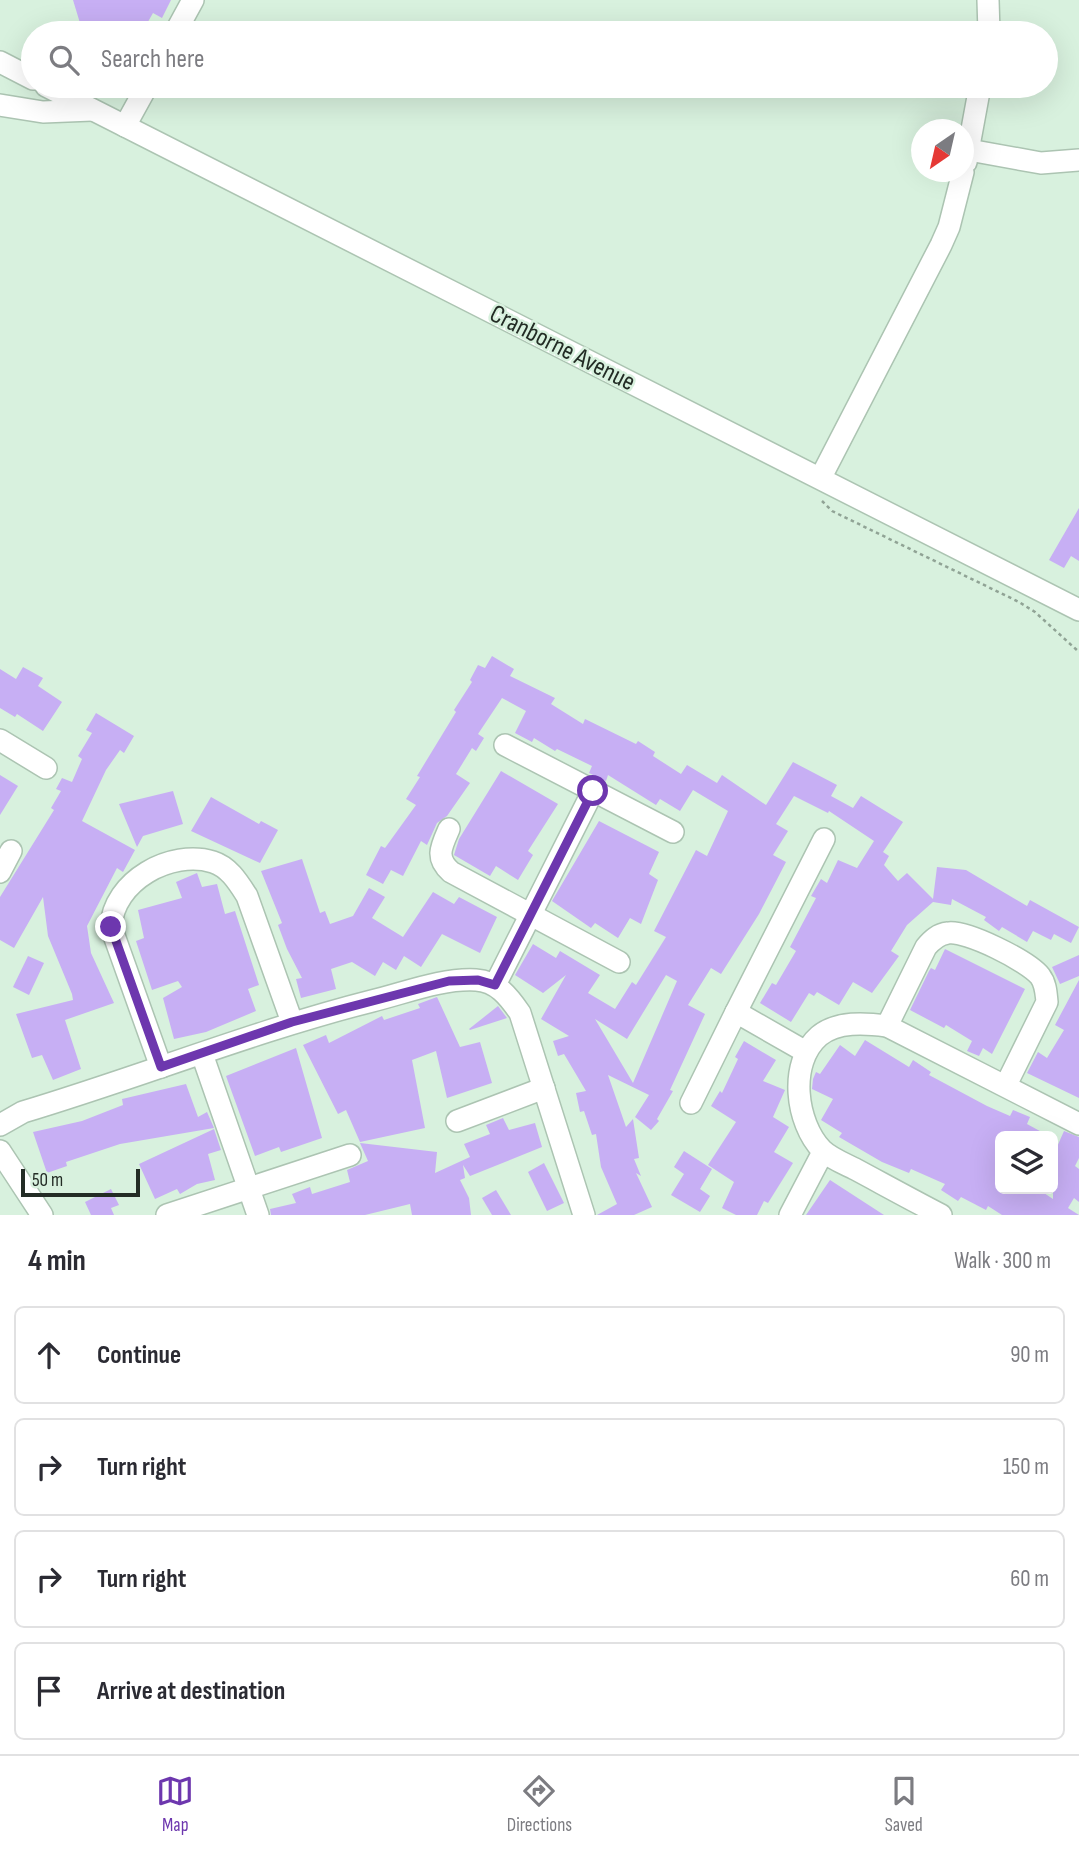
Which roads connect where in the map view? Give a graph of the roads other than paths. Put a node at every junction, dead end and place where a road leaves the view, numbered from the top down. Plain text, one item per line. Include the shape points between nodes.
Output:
1 (193, 0) edge
2 (988, 0) edge
3 (182, 21) edge
4 (989, 21) edge
5 (0, 62) edge
6 (21, 73) edge
7 (70, 98) edge
8 (140, 98) edge
9 (978, 98) edge
10 (0, 105) edge
11 (94, 110) junction
12 (974, 119) edge
13 (125, 126) junction
14 (1079, 160) edge
15 (974, 164) edge
16 (960, 182) edge
17 (821, 477) junction
18 (1079, 610) edge
19 (0, 740) edge
20 (505, 745) dead end
21 (47, 768) dead end
22 (593, 791) junction
23 (449, 830) dead end
24 (673, 832) dead end
25 (824, 839) dead end
26 (11, 850) dead end
27 (0, 872) edge
28 (530, 916) junction
29 (619, 962) dead end
30 (495, 985) junction
31 (736, 1012) junction
32 (292, 1022) junction
33 (887, 1026) junction
34 (806, 1052) junction
35 (202, 1054) junction
36 (161, 1067) junction
37 (1006, 1085) junction
38 (544, 1088) junction
39 (691, 1103) dead end
40 (457, 1121) dead end
41 (1079, 1124) edge
42 (0, 1125) edge
43 (0, 1151) edge
44 (823, 1152) junction
45 (350, 1154) dead end
46 (250, 1189) junction
47 (42, 1215) edge
48 (167, 1215) edge
49 (258, 1215) edge
50 (584, 1215) edge
51 (790, 1215) edge
52 (941, 1215) edge

1 - 3 street
2 - 4 street
5 - 6 street
7 - 11 street, Cranborne Avenue
8 - 13 street
9 - 12 street
10 - 11 street via 43,112
11 - 13 street, Cranborne Avenue
13 - 17 street, Cranborne Avenue
14 - 15 street
16 - 17 street via 941,245
17 - 18 street, Cranborne Avenue
19 - 21 street
20 - 22 street
22 - 24 street
22 - 28 street
23 - 28 street via 440,849 444,866
25 - 31 street
26 - 27 street
28 - 29 street
28 - 30 street
30 - 32 street via 478,980 449,981
30 - 38 street via 520,1013
31 - 34 street
31 - 39 street
32 - 35 street
32 - 36 street via 247,896 235,878 212,862 194,860 155,868 125,890 111,927
33 - 34 street via 863,1023 835,1028 819,1036
33 - 37 street
33 - 37 street via 934,938 960,933 1018,959 1040,976 1047,1002
34 - 44 street via 800,1073 802,1111 808,1131
35 - 36 street
35 - 46 street
36 - 42 street via 23,1112
37 - 41 street
38 - 40 street
38 - 50 street
43 - 47 street
44 - 51 street
44 - 52 street
45 - 46 street
46 - 48 street
46 - 49 street

